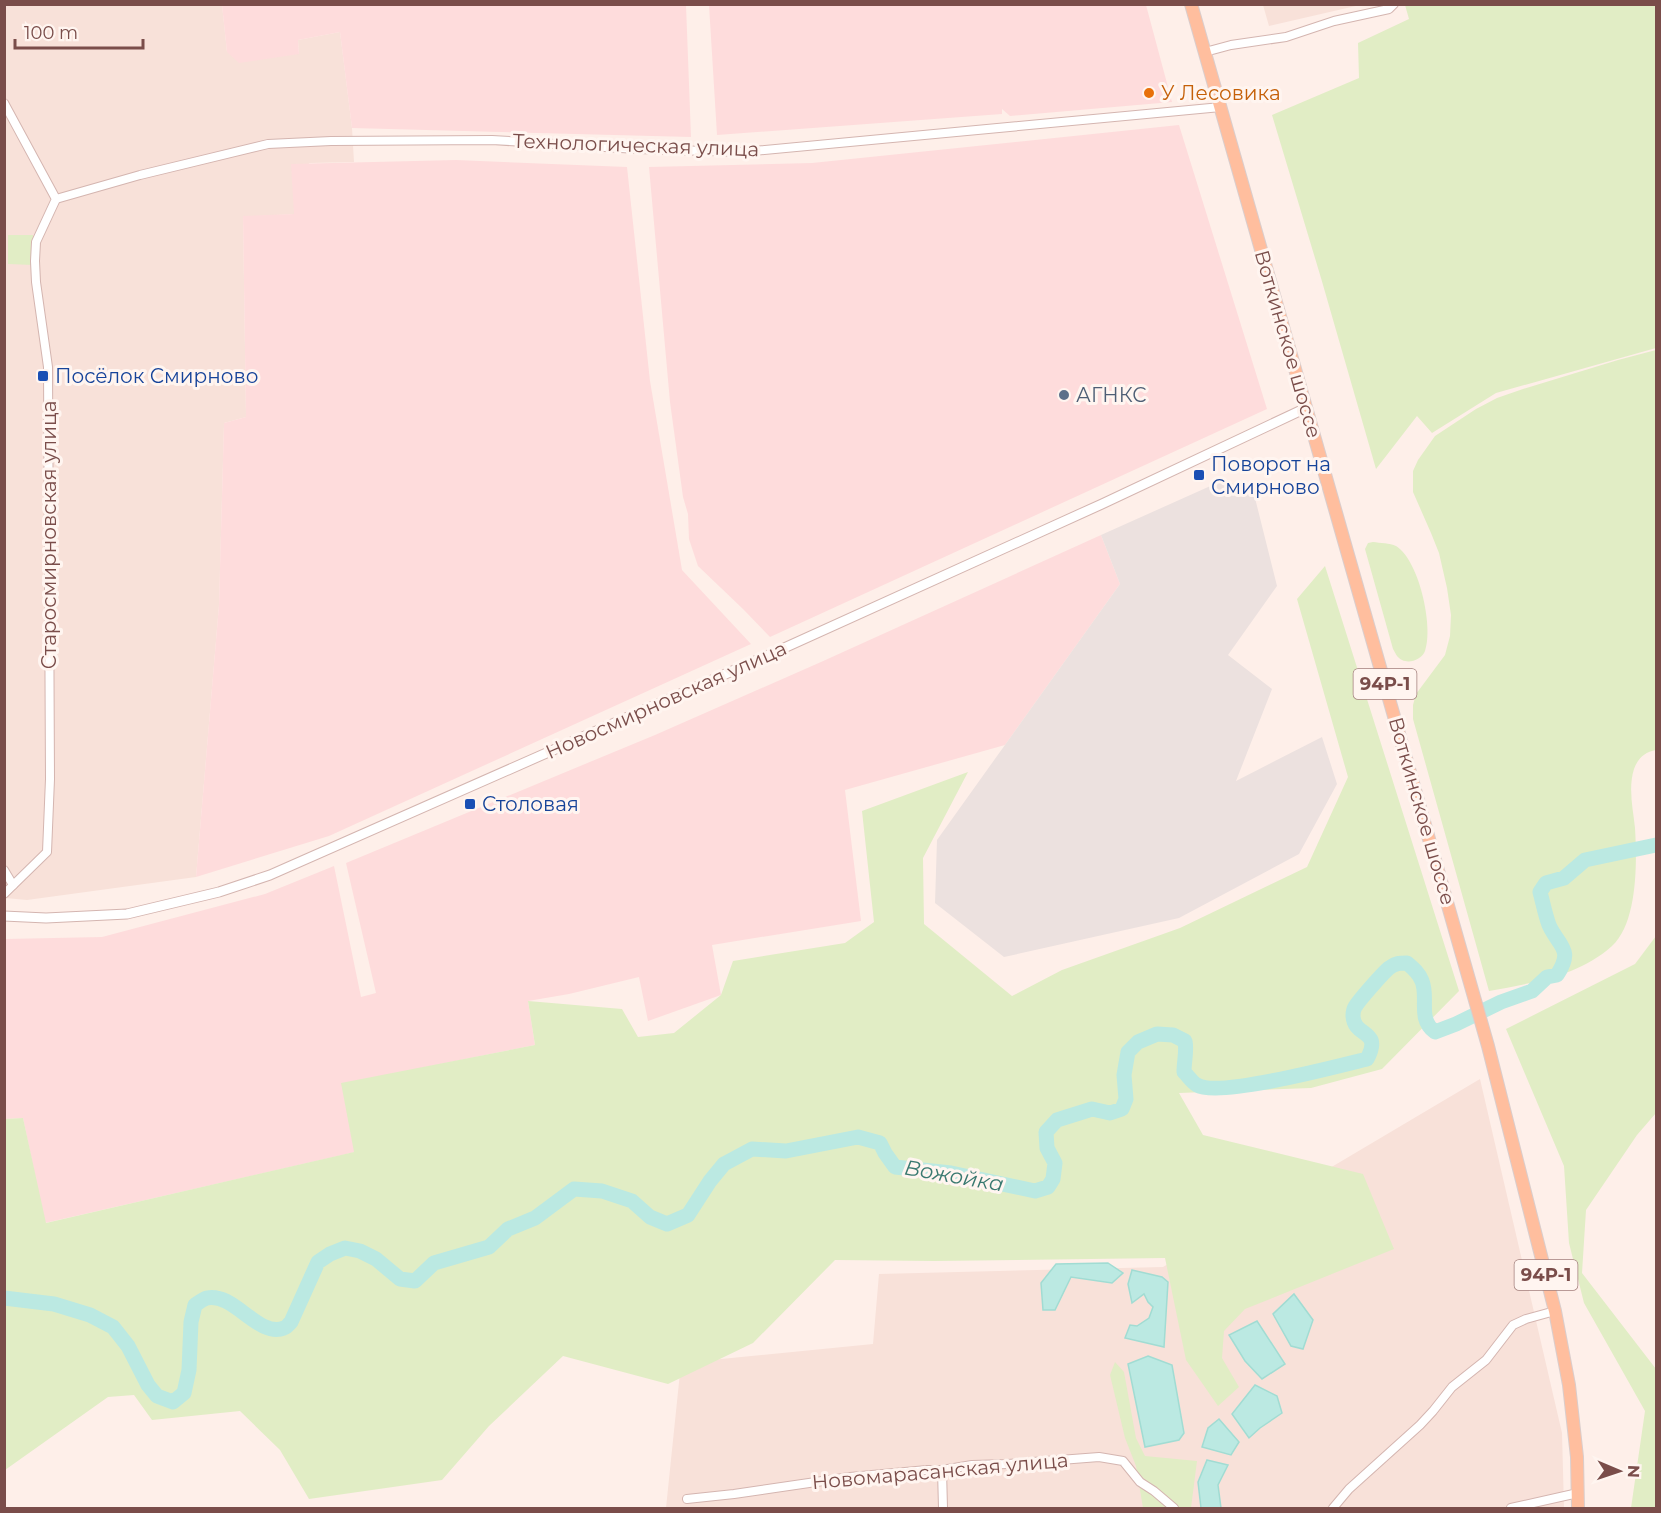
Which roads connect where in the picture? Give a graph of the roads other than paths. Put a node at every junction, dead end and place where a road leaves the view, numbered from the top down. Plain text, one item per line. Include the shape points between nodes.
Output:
1 (1191, 4) edge
2 (1394, 4) edge
3 (1205, 52) junction
4 (4, 103) edge
5 (1221, 107) junction
6 (56, 199) junction
7 (1306, 408) junction
8 (4, 870) edge
9 (13, 885) junction
10 (4, 894) edge
11 (4, 916) edge
12 (1555, 1311) junction
13 (942, 1470) junction
14 (1578, 1493) junction
15 (687, 1499) dead end
16 (943, 1509) edge
17 (1174, 1509) edge
18 (1333, 1509) edge
19 (1511, 1509) edge
20 (1578, 1509) edge

1 - 3 main road, Воткинское шоссе
2 - 3 street via 1389,9 1286,37
3 - 5 main road, Воткинское шоссе
4 - 6 street
5 - 6 street, Технологическая улица via 743,152 492,140 268,144
5 - 7 main road, Воткинское шоссе
6 - 9 street, Старосмирновская улица via 36,242 35,261 48,368 47,852
7 - 11 street, Новосмирновская улица via 1102,504 270,875 127,914
7 - 12 main road, Воткинское шоссе / 94Р-1 via 1488,1046
8 - 9 street
9 - 10 street, Старосмирновская улица
12 - 14 main road, 94Р-1 via 1569,1385
12 - 18 street via 1513,1325 1486,1360 1452,1387 1427,1418 1349,1489
13 - 15 street, Новомарасанская улица via 850,1477
13 - 16 street
13 - 17 street, Новомарасанская улица via 1099,1457 1123,1461 1140,1482
14 - 19 street
14 - 20 main road, 94Р-1

